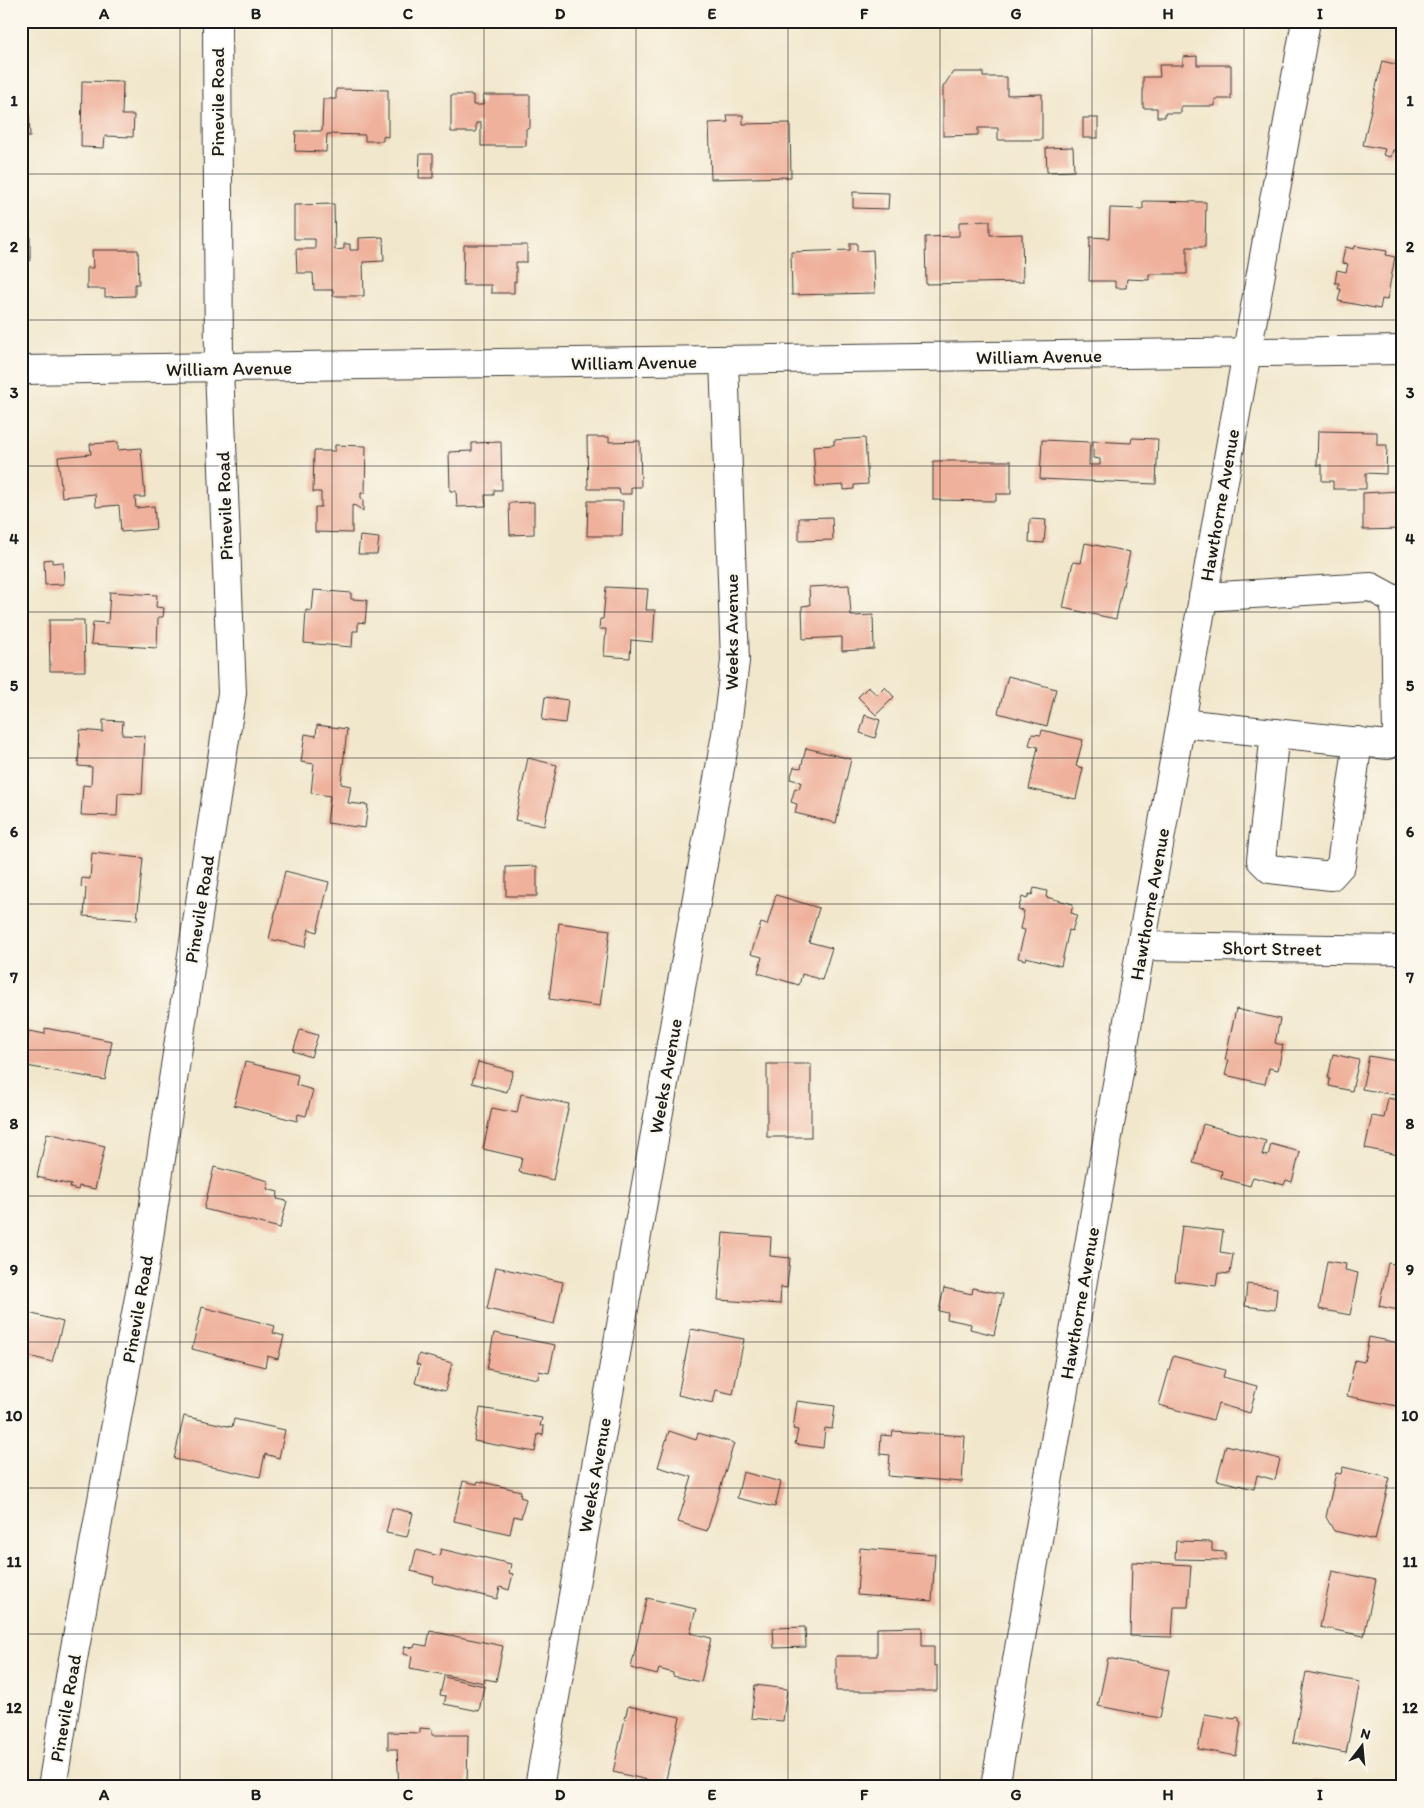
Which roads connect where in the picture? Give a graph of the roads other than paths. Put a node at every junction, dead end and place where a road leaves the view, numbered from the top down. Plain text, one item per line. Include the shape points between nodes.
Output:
1 (217, 21) edge
2 (1306, 21) edge
3 (1403, 350) edge
4 (1247, 353) junction
5 (724, 360) junction
6 (219, 369) junction
7 (21, 370) edge
8 (1203, 597) junction
9 (1181, 723) junction
10 (1275, 733) junction
11 (1358, 741) junction
12 (1398, 746) edge
13 (1141, 946) junction
14 (1403, 950) edge
15 (52, 1787) edge
16 (539, 1787) edge
17 (995, 1787) edge

1 - 6 street, Pinevile Road
2 - 4 street, Hawthorne Avenue
3 - 4 street, William Avenue
4 - 5 street, William Avenue
4 - 8 street, Hawthorne Avenue
5 - 6 street, William Avenue
5 - 16 street, Weeks Avenue via 735,661 726,734
6 - 7 street, William Avenue
6 - 15 street, Pinevile Road via 232,693 144,1270
8 - 9 street, Hawthorne Avenue
8 - 12 street via 1371,587 1395,600
9 - 10 street
9 - 13 street, Hawthorne Avenue
10 - 11 street
10 - 11 street via 1261,860 1270,869 1331,876 1341,865
11 - 12 street
13 - 14 street, Short Street
13 - 17 street, Hawthorne Avenue

